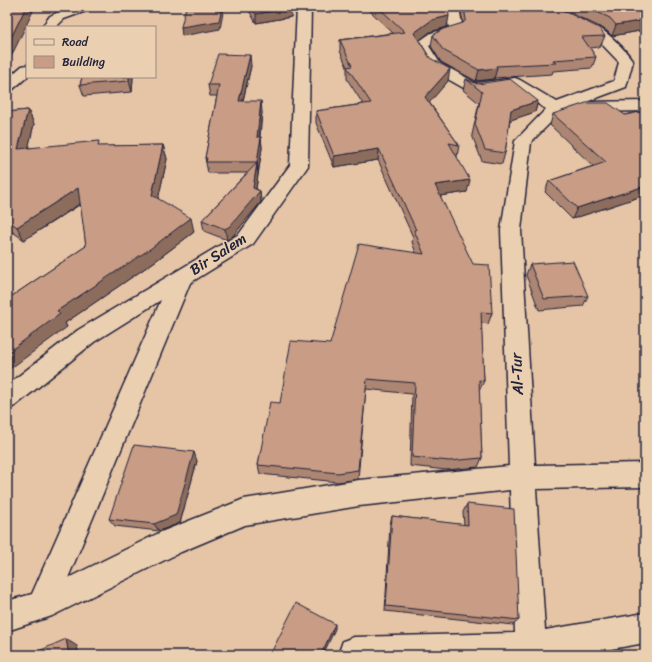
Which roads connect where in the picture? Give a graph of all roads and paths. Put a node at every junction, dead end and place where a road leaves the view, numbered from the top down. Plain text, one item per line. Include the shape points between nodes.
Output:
1 (84, 7) edge
2 (304, 7) edge
3 (452, 7) edge
4 (566, 17) edge
5 (50, 26) edge
6 (26, 70) edge
7 (7, 87) edge
8 (645, 106) edge
9 (556, 108) junction
10 (182, 277) junction
11 (7, 399) edge
12 (645, 475) edge
13 (522, 477) junction
14 (42, 606) junction
15 (7, 616) edge
16 (645, 628) edge
17 (530, 651) edge
18 (354, 652) dead end

1 - 5 street via 62,14
2 - 10 street, Bir Salem via 299,166 246,239
3 - 9 street via 456,30 436,36 421,45 435,66 474,88 515,83
4 - 9 street via 600,34 626,61 621,84
6 - 7 street
8 - 9 street
9 - 13 street, Al-Tur via 523,141 511,230
10 - 11 street, Bir Salem via 86,336
10 - 14 street
12 - 13 street
13 - 14 street via 359,493 244,512 171,542
13 - 17 street, Al-Tur
14 - 15 street
16 - 17 street
17 - 18 street

